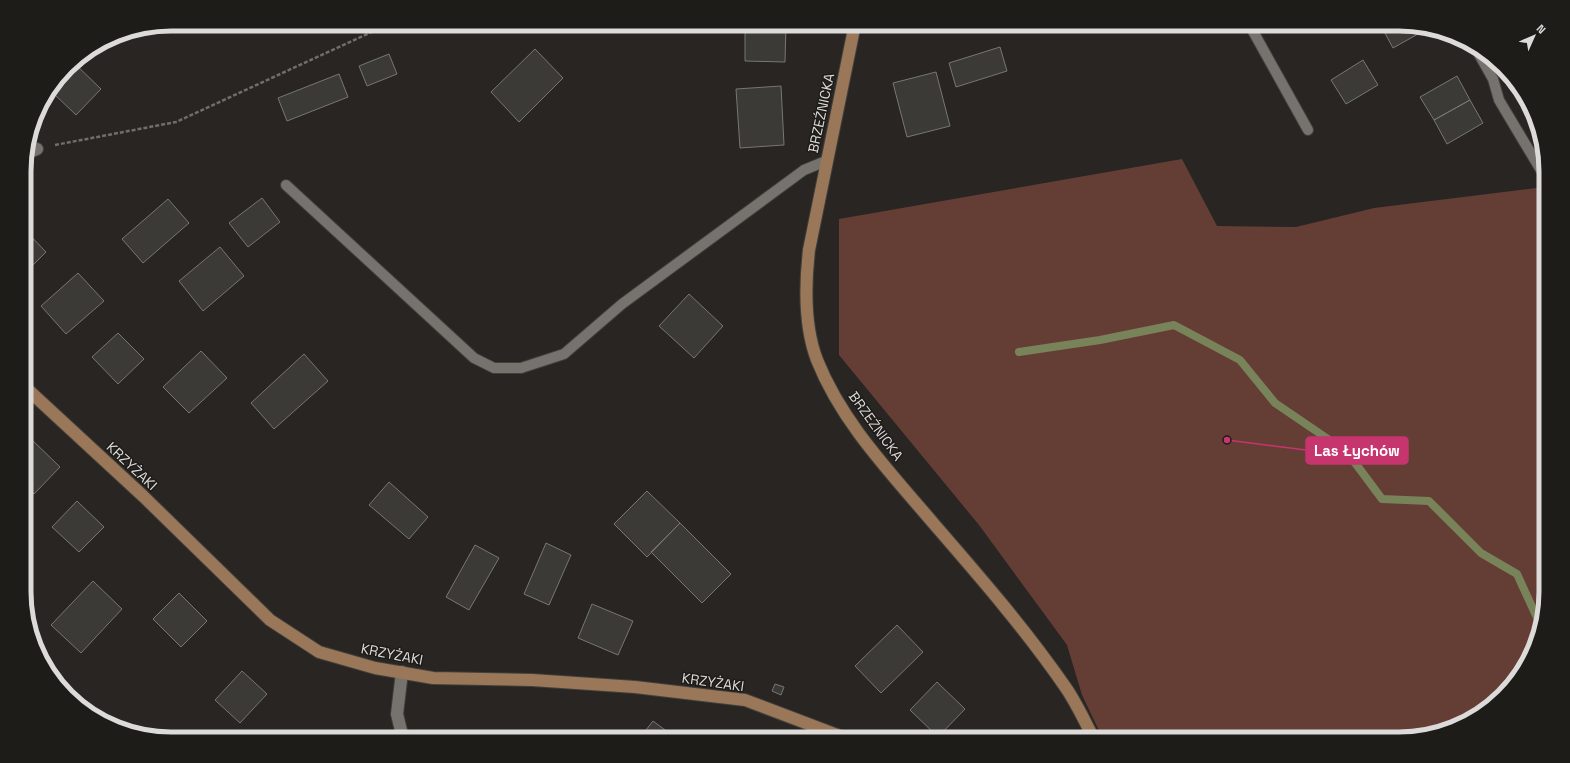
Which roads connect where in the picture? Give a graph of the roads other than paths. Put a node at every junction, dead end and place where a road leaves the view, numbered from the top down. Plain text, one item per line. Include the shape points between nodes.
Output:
1 (854, 31) edge
2 (1253, 31) edge
3 (1481, 58) edge
4 (1308, 130) dead end
5 (826, 161) junction
6 (1539, 167) edge
7 (286, 185) dead end
8 (31, 393) edge
9 (402, 672) junction
10 (401, 732) edge
11 (830, 732) edge
12 (1090, 732) edge

1 - 5 street, BRZEŹNICKA
2 - 4 lane
3 - 6 lane via 1493,79 1499,100
5 - 7 lane via 804,170 762,200 622,304 564,354 522,368 494,368 474,358
5 - 12 street, BRZEŹNICKA via 805,284 808,320 817,359 845,414 886,467 1016,619 1067,690
8 - 9 street, KRZYŻAKI via 143,496 270,620 319,652 375,668
9 - 10 street via 397,714
9 - 11 street, KRZYŻAKI via 433,678 532,680 635,687 745,700

